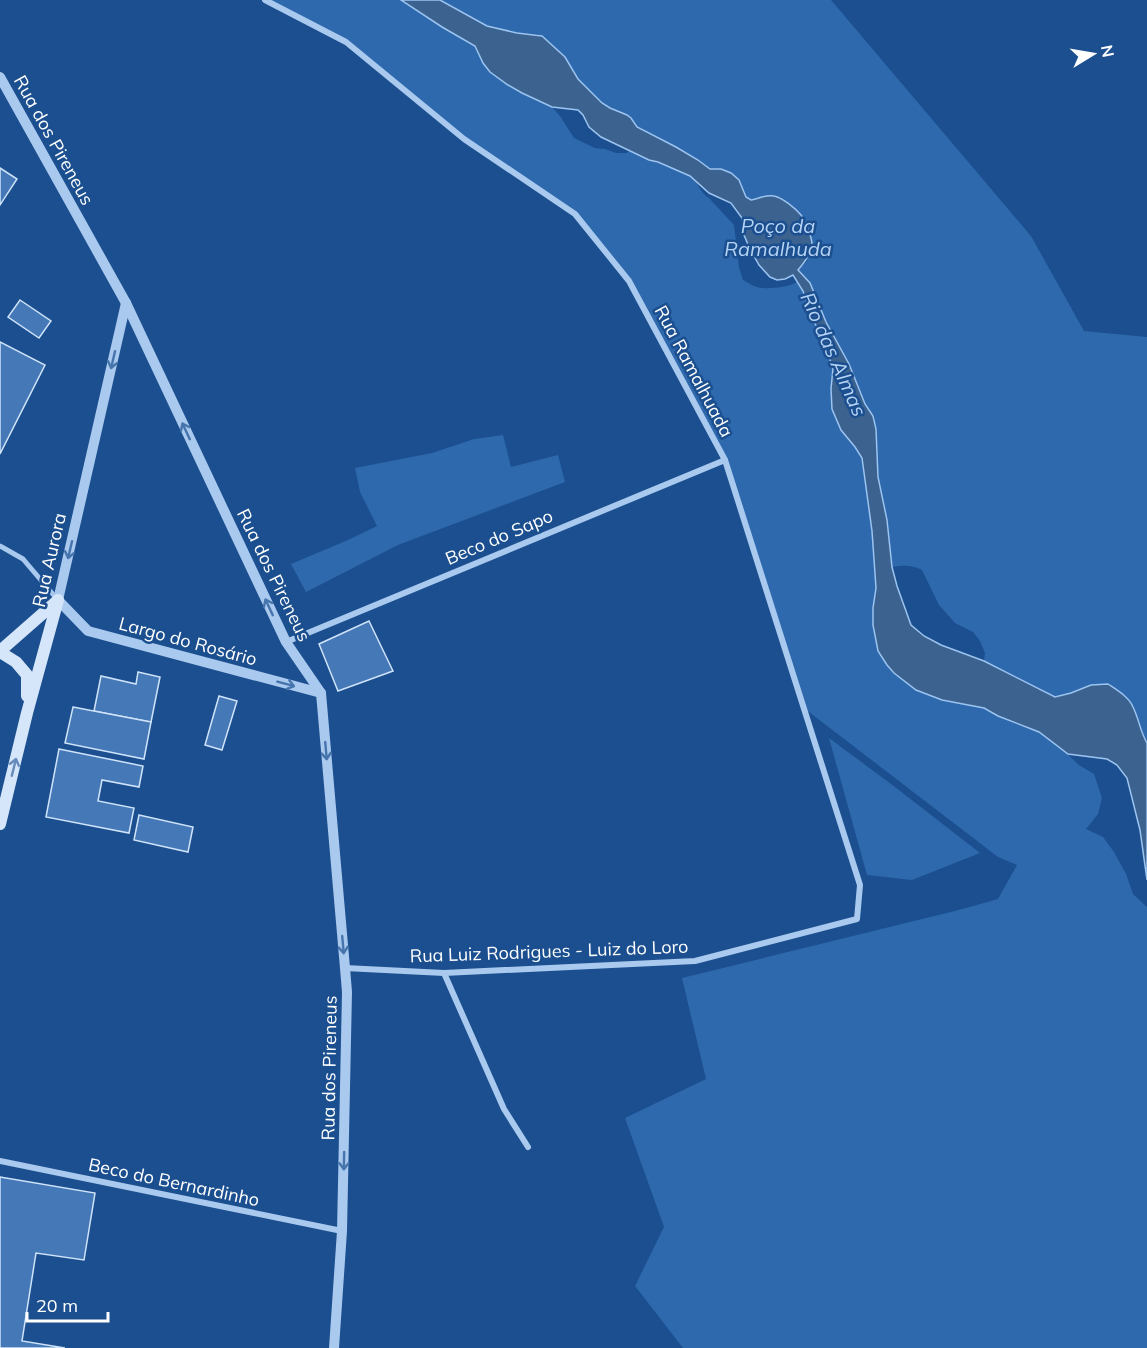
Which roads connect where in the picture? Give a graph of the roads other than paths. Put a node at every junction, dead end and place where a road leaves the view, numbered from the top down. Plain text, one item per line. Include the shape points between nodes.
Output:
1 (265, 0) edge
2 (0, 76) edge
3 (126, 303) junction
4 (725, 460) junction
5 (0, 546) edge
6 (58, 600) junction
7 (286, 642) junction
8 (0, 652) edge
9 (321, 693) junction
10 (27, 713) junction
11 (0, 824) edge
12 (857, 920) joint
13 (345, 968) junction
14 (444, 973) junction
15 (528, 1147) dead end
16 (0, 1161) edge
17 (342, 1231) junction
18 (334, 1348) edge

1 - 4 street, Rua Ramalhuada via 346,42 464,139 575,214 628,281
2 - 3 street, Rua dos Pireneus
3 -> 6 street, Rua Aurora
7 -> 3 street, Rua dos Pireneus
4 - 7 street, Beco do Sapo
4 - 12 street, Rua Ramalhuada via 860,885
5 - 6 street via 23,559
6 - 8 main road
6 -> 9 street, Largo do Rosário via 88,631
6 - 10 main road, Rua Aurora
7 - 9 street, Rua dos Pireneus
8 - 10 main road via 27,675
9 -> 13 street, Rua dos Pireneus
11 -> 10 main road, Rua Aurora
12 - 14 street, Rua Luiz Rodrigues - Luiz do Loro via 696,961
13 - 14 street, Rua Luiz Rodrigues - Luiz do Loro
13 -> 17 street, Rua dos Pireneus
14 - 15 street via 504,1109
16 - 17 street, Beco do Bernardinho
17 - 18 street, Rua dos Pireneus

